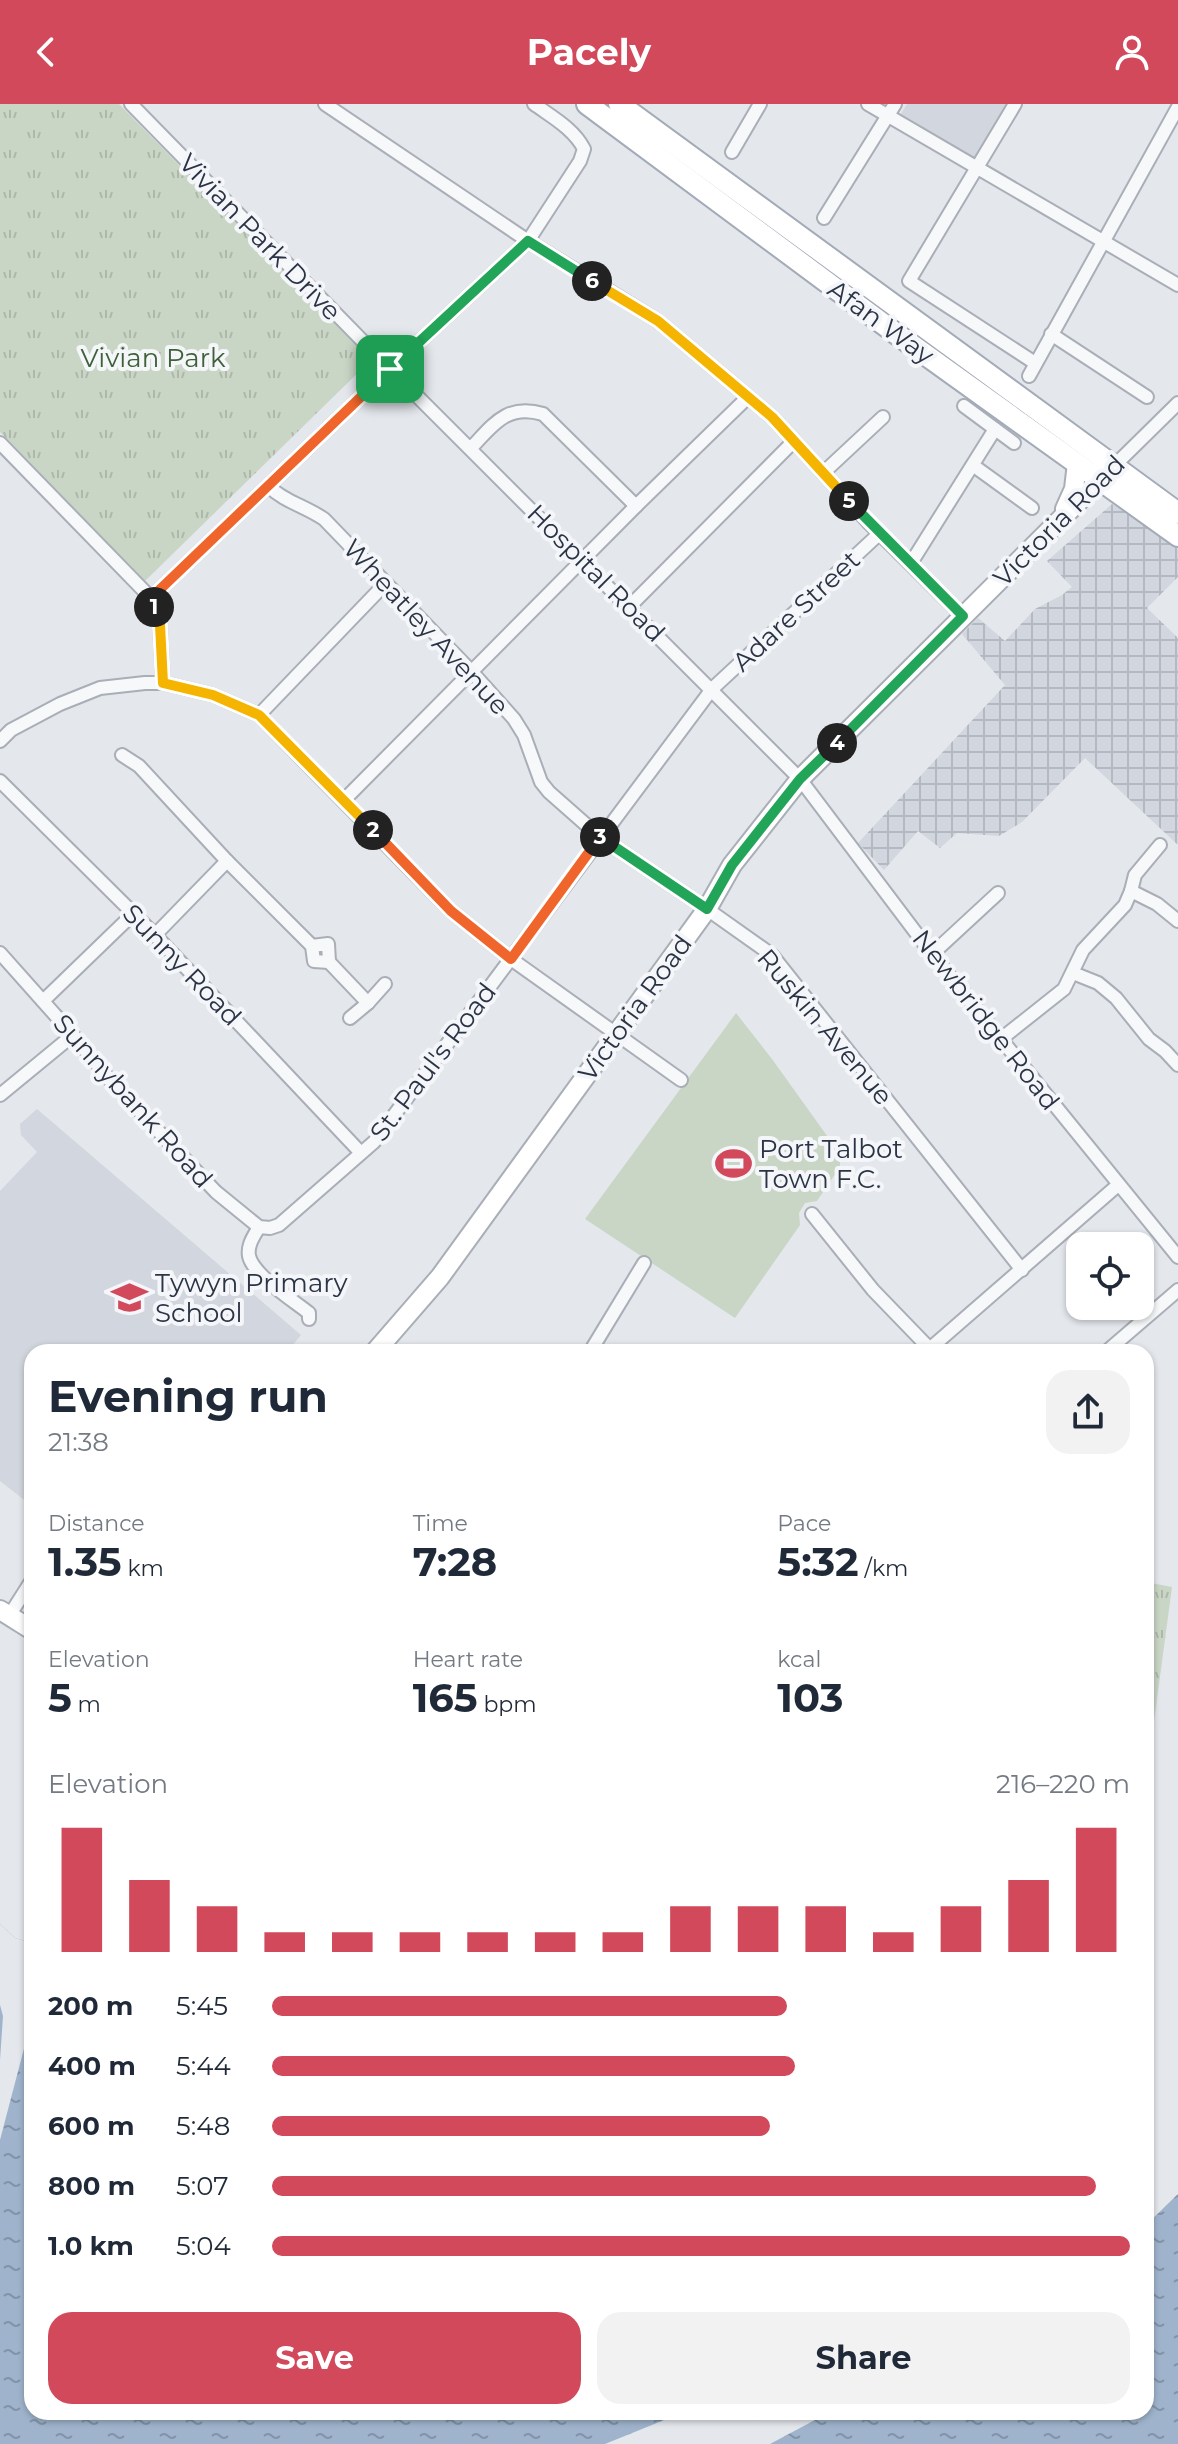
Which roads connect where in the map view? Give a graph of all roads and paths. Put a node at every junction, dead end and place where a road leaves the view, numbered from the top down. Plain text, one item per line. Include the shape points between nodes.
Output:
1 (131, 104) edge
2 (325, 104) edge
3 (534, 104) edge
4 (587, 104) edge
5 (619, 104) edge
6 (760, 104) edge
7 (868, 104) edge
8 (1015, 104) edge
9 (1178, 107) edge
10 (892, 110) edge
11 (732, 152) dead end
12 (977, 167) junction
13 (824, 218) dead end
14 (528, 241) junction
15 (1104, 241) junction
16 (1178, 285) edge
17 (1051, 334) junction
18 (1035, 363) junction
19 (390, 369) junction
20 (1029, 376) dead end
21 (748, 397) junction
22 (1147, 397) dead end
23 (1178, 403) edge
24 (964, 406) dead end
25 (883, 417) dead end
26 (995, 429) junction
27 (794, 441) junction
28 (0, 443) edge
29 (1014, 443) dead end
30 (471, 448) junction
31 (1077, 463) junction
32 (974, 466) junction
33 (823, 473) junction
34 (1106, 474) junction
35 (268, 486) junction
36 (636, 506) junction
37 (1032, 508) dead end
38 (1178, 513) edge
39 (1063, 515) junction
40 (880, 533) junction
41 (1178, 536) edge
42 (583, 560) junction
43 (911, 563) junction
44 (385, 584) junction
45 (151, 598) junction
46 (629, 607) junction
47 (963, 616) junction
48 (471, 671) junction
49 (163, 683) junction
50 (712, 689) junction
51 (259, 715) junction
52 (0, 721) edge
53 (11, 730) junction
54 (0, 741) edge
55 (122, 755) dead end
56 (800, 779) junction
57 (0, 781) edge
58 (344, 800) junction
59 (600, 837) junction
60 (1160, 845) dead end
61 (1138, 847) dead end
62 (1148, 857) junction
63 (227, 861) junction
64 (1131, 891) junction
65 (998, 893) dead end
66 (707, 909) junction
67 (133, 914) junction
68 (1178, 921) edge
69 (155, 935) junction
70 (0, 953) edge
71 (932, 954) junction
72 (511, 959) junction
73 (1073, 973) junction
74 (385, 984) dead end
75 (43, 1001) junction
76 (368, 1003) junction
77 (350, 1018) dead end
78 (616, 1033) junction
79 (73, 1035) junction
80 (1001, 1039) junction
81 (1178, 1065) edge
82 (681, 1080) dead end
83 (0, 1095) edge
84 (361, 1153) junction
85 (1118, 1185) junction
86 (812, 1214) dead end
87 (259, 1227) junction
88 (1178, 1257) edge
89 (644, 1263) dead end
90 (1022, 1270) junction
91 (1178, 1290) edge
92 (309, 1319) dead end
93 (384, 1344) edge
94 (595, 1344) edge
95 (922, 1344) edge
96 (936, 1344) edge
97 (1115, 1344) edge
98 (24, 1589) edge
99 (4, 1613) edge
100 (24, 1625) edge

1 - 19 street, Vivian Park Drive
2 - 14 street
3 - 14 street via 568,128 584,149
4 - 31 main road, Afan Way
5 - 34 main road, Afan Way
6 - 11 street
7 - 10 street
8 - 12 street
9 - 15 street
10 - 12 street
10 - 13 street
12 - 15 street
12 - 18 street via 909,281
14 - 19 street
14 - 21 street via 658,321
15 - 16 street
15 - 17 street
17 - 18 street
17 - 22 street
18 - 20 street
19 - 30 street, Hospital Road
19 - 35 street
21 - 27 street
21 - 36 street
23 - 34 street, Victoria Road
24 - 26 street
25 - 33 street
26 - 29 street
26 - 32 street
27 - 33 street
27 - 46 street
28 - 45 street
30 - 36 street via 500,418 517,411 543,414
30 - 42 street, Hospital Road
31 - 34 main road, Afan Way
31 - 39 street
32 - 37 street
32 - 43 street
33 - 40 street
34 - 38 main road, Afan Way
34 - 39 street, Victoria Road
34 - 41 main road, Afan Way
35 - 44 street, Wheatley Avenue via 324,519
35 - 45 street
36 - 42 street
39 - 47 street, Victoria Road
40 - 43 street
40 - 50 street, Adare Street
42 - 46 street, Hospital Road
42 - 48 street
43 - 47 street
44 - 48 street, Wheatley Avenue
44 - 51 street
45 - 49 street via 160,625
46 - 50 street, Hospital Road
47 - 56 street, Victoria Road
48 - 58 street
48 - 59 street, Wheatley Avenue via 514,719 541,782
49 - 51 street via 213,695
49 - 53 street via 100,688
50 - 56 street, Hospital Road
50 - 59 street, St. Paul's Road
51 - 58 street
52 - 53 street
53 - 54 street
55 - 63 street via 143,762
56 - 66 street, Victoria Road via 732,865
56 - 71 street, Newbridge Road
57 - 67 street, Sunny Road
58 - 72 street via 451,911
59 - 66 street, Wheatley Avenue
59 - 72 street, St. Paul's Road
60 - 62 street
61 - 62 street
62 - 64 street
63 - 69 street
63 - 76 street via 312,946 314,961 329,962
64 - 68 street
64 - 73 street via 1125,905 1083,950
65 - 71 street via 981,899
66 - 78 street, Victoria Road
66 - 90 street, Ruskin Avenue via 772,955
67 - 69 street, Sunny Road
67 - 75 street
69 - 84 street, Sunny Road
70 - 75 street, Sunnybank Road
71 - 80 street, Newbridge Road
72 - 78 street
72 - 84 street, St. Paul's Road
73 - 80 street via 1064,989
73 - 81 street via 1116,998
74 - 76 street
75 - 79 street, Sunnybank Road
76 - 77 street
78 - 82 street
78 - 93 street, Victoria Road via 440,1277
79 - 83 street
79 - 87 street, Sunnybank Road via 216,1192
80 - 85 street, Newbridge Road
84 - 87 street, St. Paul's Road via 279,1225
85 - 88 street, Newbridge Road
85 - 90 street
86 - 95 street
87 - 92 street via 249,1257 256,1270 309,1313
89 - 94 street
90 - 96 street
91 - 97 street
98 - 99 street
99 - 100 street

